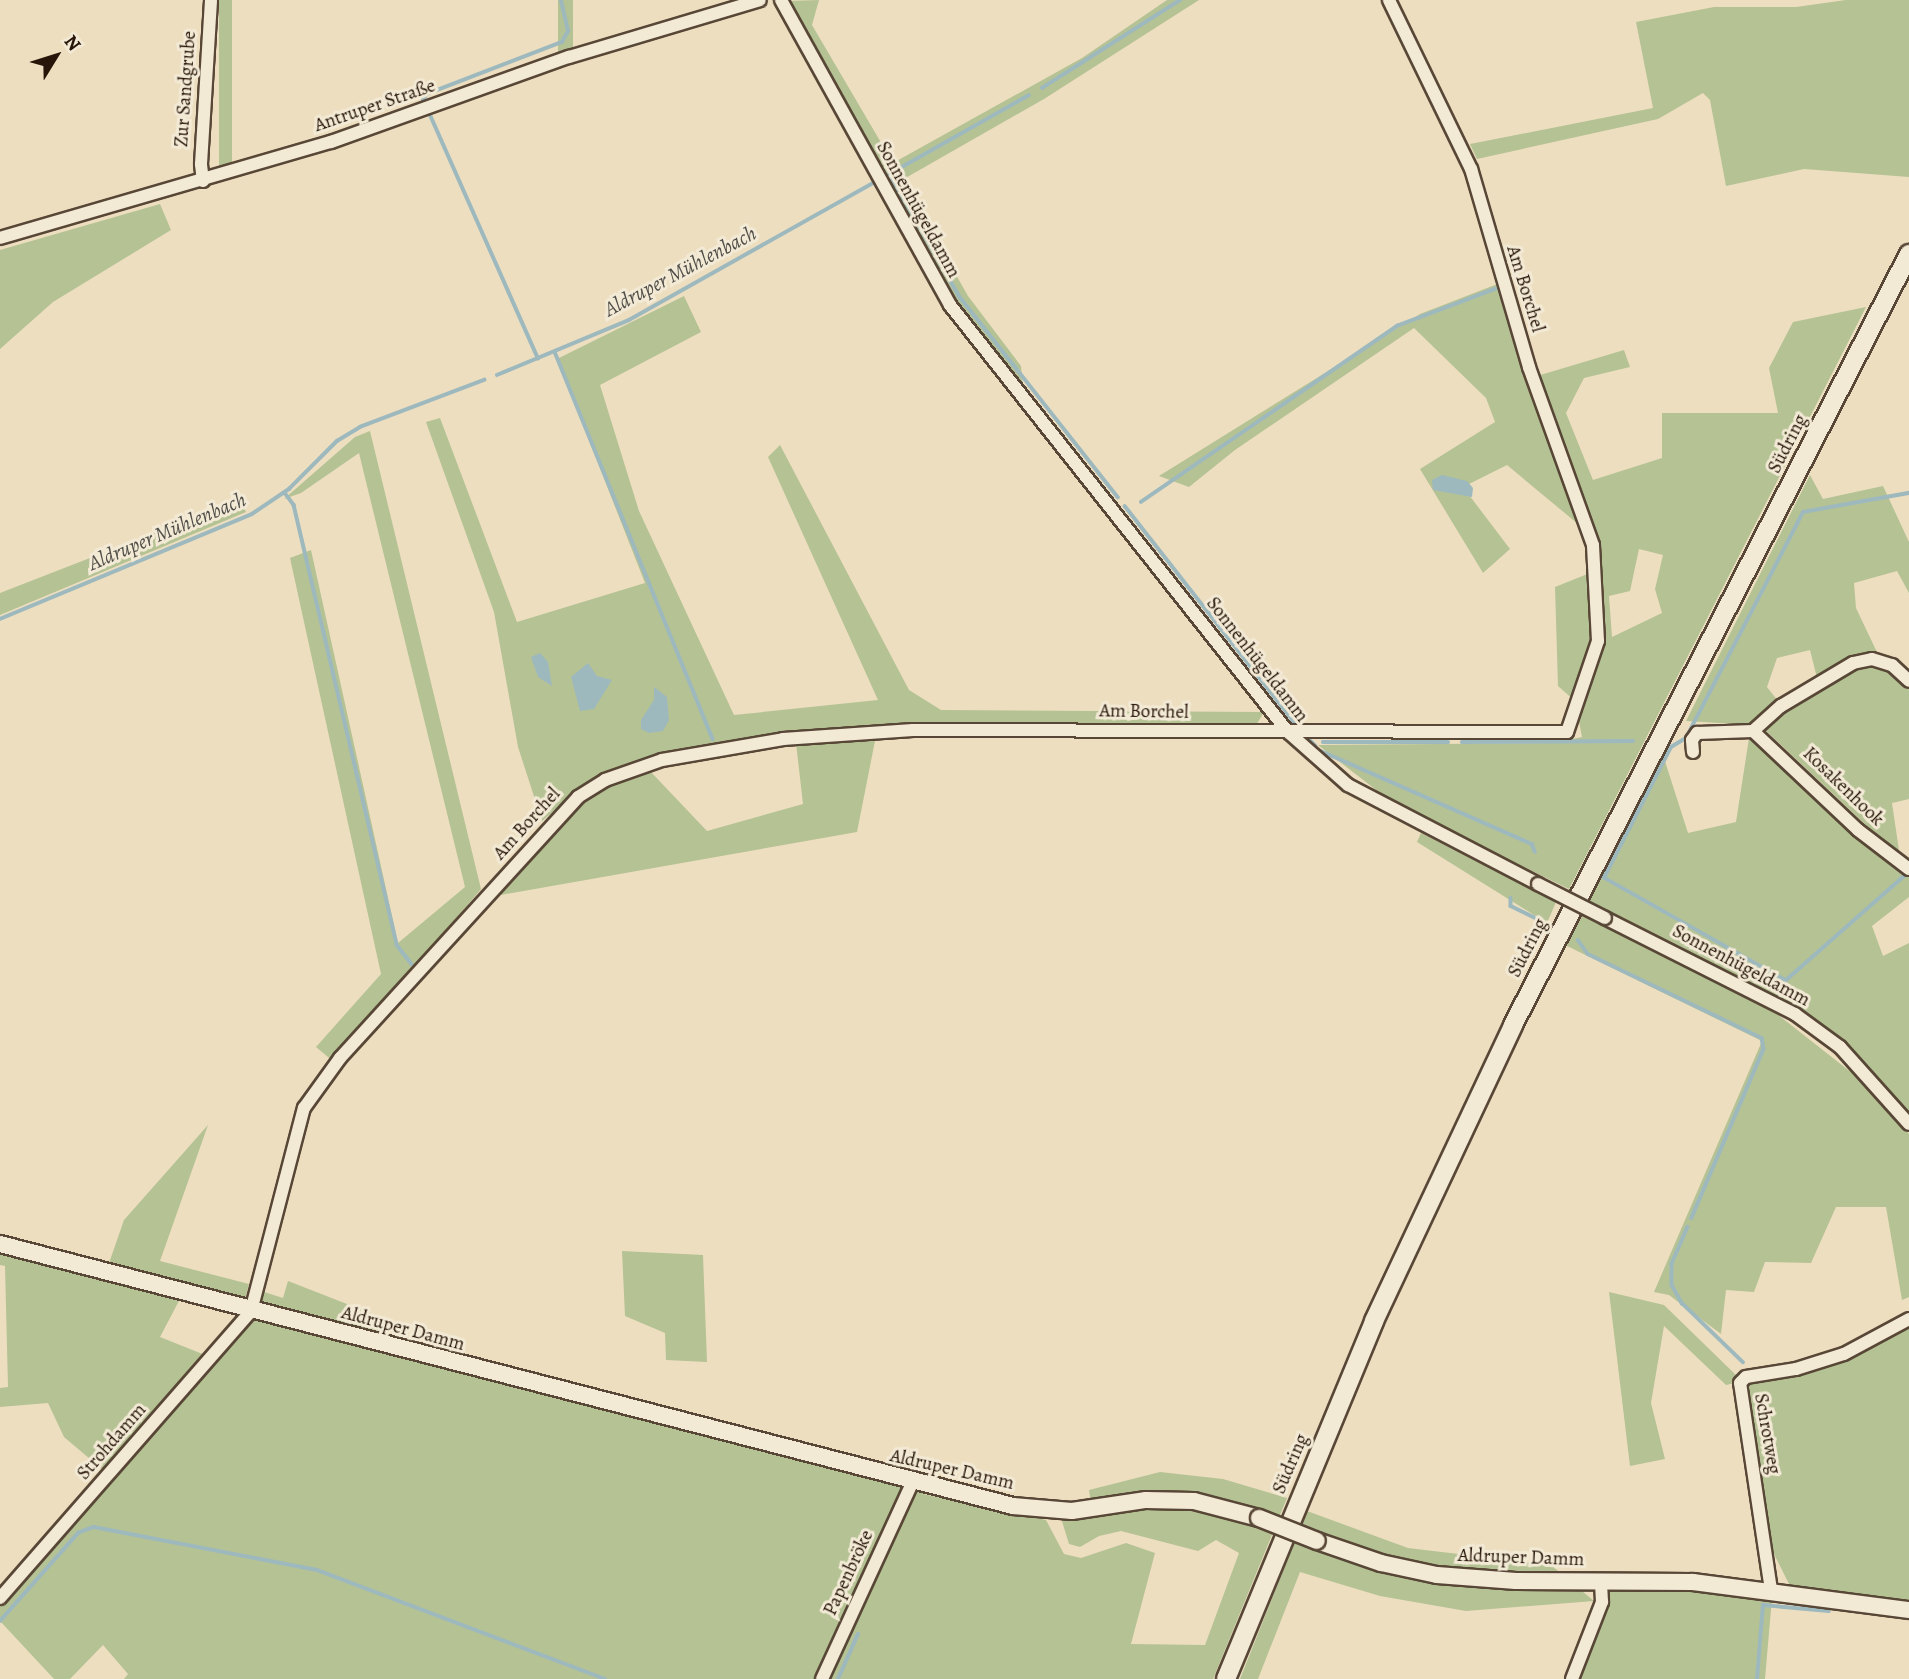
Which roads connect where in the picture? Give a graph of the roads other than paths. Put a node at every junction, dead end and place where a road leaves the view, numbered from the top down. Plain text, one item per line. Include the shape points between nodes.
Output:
1 (211, 0) edge
2 (760, 0) edge
3 (781, 0) edge
4 (1389, 0) edge
5 (203, 181) junction
6 (0, 238) edge
7 (1909, 254) edge
8 (1909, 681) edge
9 (1753, 731) junction
10 (1287, 732) junction
11 (1693, 752) dead end
12 (1909, 869) edge
13 (1909, 1124) edge
14 (0, 1244) edge
15 (251, 1311) junction
16 (1909, 1319) edge
17 (912, 1483) junction
18 (1601, 1581) junction
19 (1771, 1590) junction
20 (0, 1598) edge
21 (1909, 1610) edge
22 (822, 1679) edge
23 (1226, 1679) edge
24 (1572, 1679) edge

1 - 5 street, Zur Sandgrube
2 - 5 street, Antruper Straße via 569,57
3 - 10 street, Sonnenhügeldamm via 950,305
4 - 10 street, Am Borchel via 1471,169 1529,367 1589,528 1596,564 1598,641 1567,732
5 - 6 street, Antruper Straße
7 - 23 main road, Südring via 1513,1025 1374,1321
8 - 9 street via 1892,665 1872,659 1853,663 1781,706
9 - 11 street via 1697,733
9 - 12 street, Kosakenhook via 1858,830
10 - 13 street, Sonnenhügeldamm, bridge via 1348,785 1795,1014 1840,1047
10 - 15 street, Am Borchel via 913,730 809,737 662,760 605,780 569,806 340,1058 304,1108
14 - 15 street, Aldruper Damm
15 - 17 street, Aldruper Damm
15 - 20 street, Strohdamm
16 - 19 street, Schrotweg via 1844,1354 1796,1369 1746,1377 1740,1383
17 - 18 street, Aldruper Damm, bridge via 1013,1506 1072,1511 1146,1500 1194,1502 1259,1518 1381,1563 1437,1575
17 - 22 street, Papenbröke
18 - 19 street, Aldruper Damm
18 - 24 street via 1602,1602
19 - 21 street, Aldruper Damm

